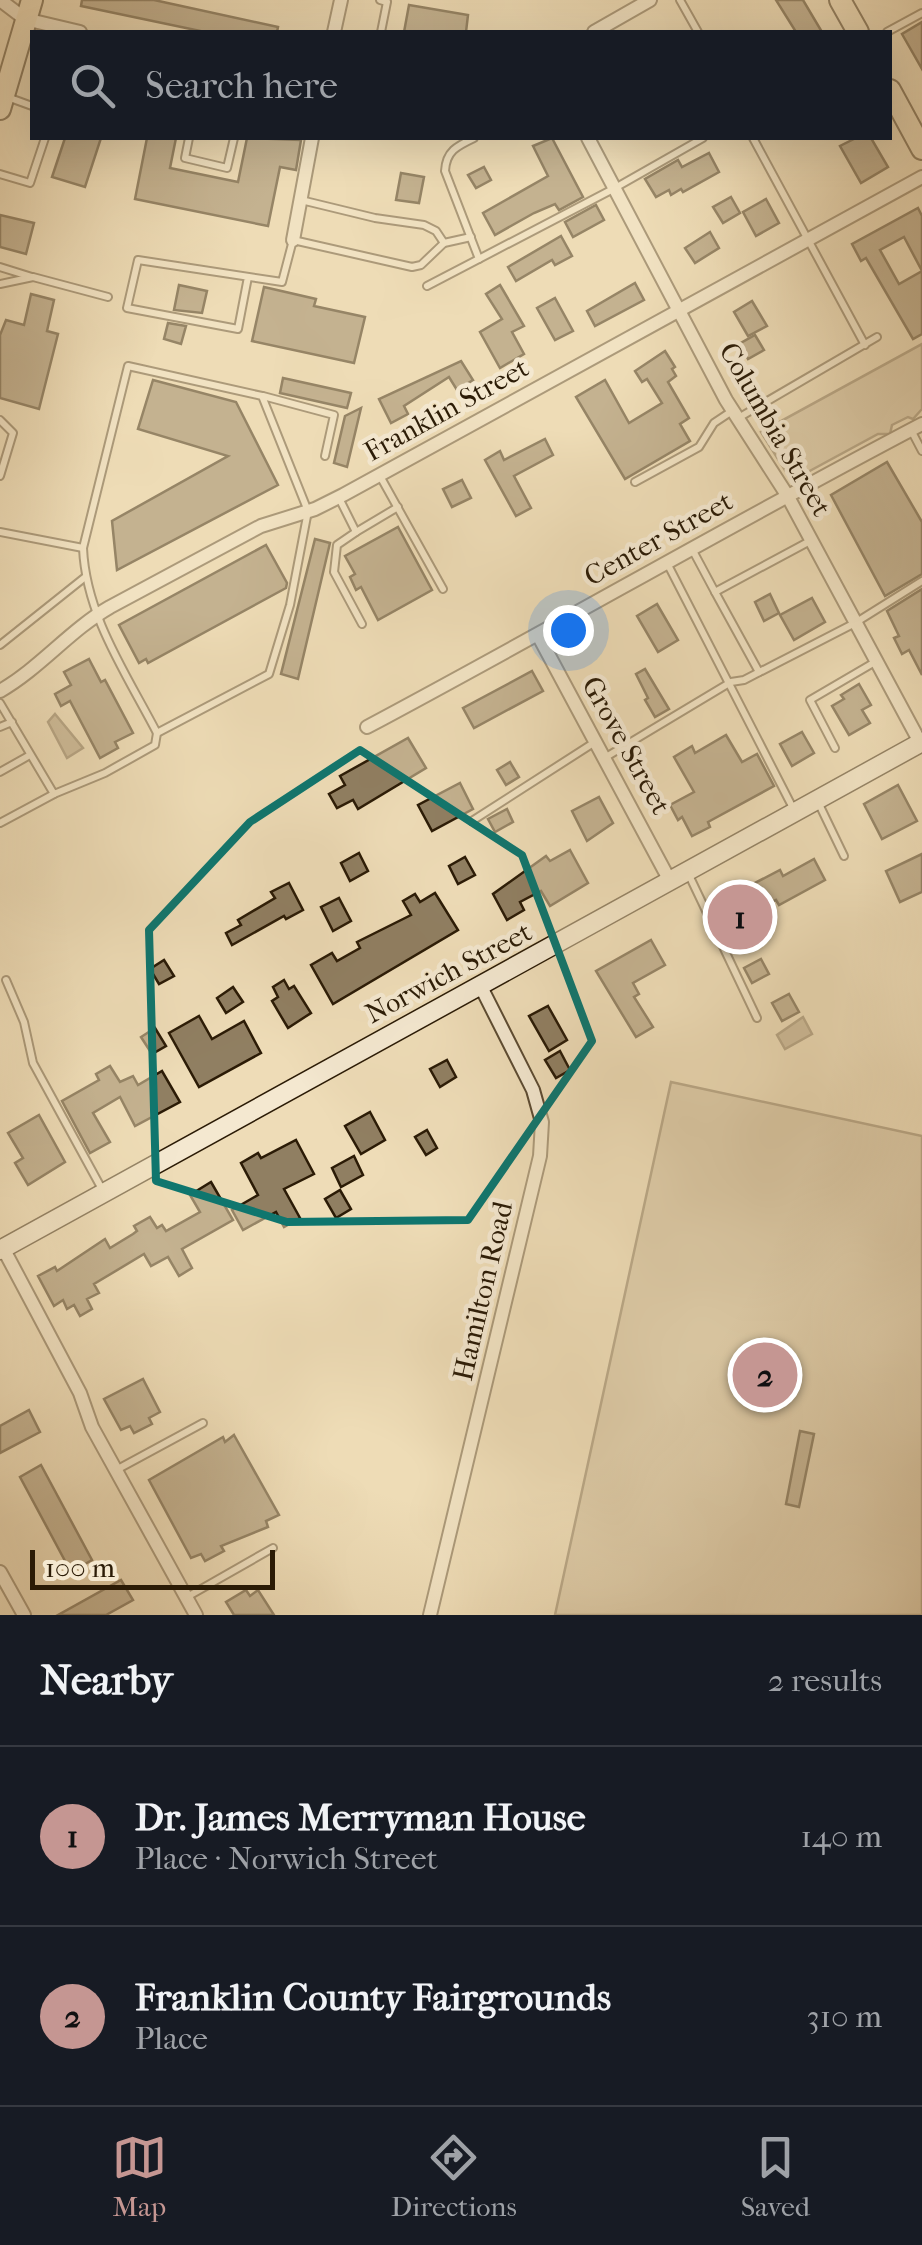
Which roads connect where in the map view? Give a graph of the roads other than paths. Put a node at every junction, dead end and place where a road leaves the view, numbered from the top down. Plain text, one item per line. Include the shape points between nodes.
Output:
1 (0, 0) edge
2 (341, 0) edge
3 (380, 0) edge
4 (650, 0) edge
5 (680, 0) edge
6 (840, 0) edge
7 (28, 10) edge
8 (922, 13) edge
9 (75, 30) edge
10 (334, 30) edge
11 (381, 30) edge
12 (598, 30) edge
13 (697, 30) edge
14 (857, 30) edge
15 (891, 30) edge
16 (892, 94) edge
17 (2, 102) edge
18 (30, 106) edge
19 (44, 140) edge
20 (188, 140) edge
21 (234, 140) edge
22 (312, 140) edge
23 (470, 140) edge
24 (589, 140) edge
25 (699, 140) edge
26 (754, 140) edge
27 (922, 150) edge
28 (0, 174) edge
29 (922, 177) edge
30 (615, 188) junction
31 (300, 200) junction
32 (471, 237) junction
33 (292, 240) junction
34 (806, 240) junction
35 (444, 243) junction
36 (479, 258) junction
37 (0, 267) edge
38 (248, 276) junction
39 (33, 277) junction
40 (0, 284) edge
41 (427, 286) dead end
42 (108, 297) dead end
43 (680, 308) junction
44 (877, 337) dead end
45 (864, 345) junction
46 (262, 396) junction
47 (736, 414) junction
48 (0, 420) edge
49 (916, 426) edge
50 (922, 451) edge
51 (325, 456) dead end
52 (380, 474) junction
53 (0, 476) edge
54 (635, 482) dead end
55 (787, 495) junction
56 (338, 497) junction
57 (398, 507) junction
58 (308, 511) junction
59 (0, 532) edge
60 (356, 532) junction
61 (811, 540) junction
62 (83, 548) junction
63 (692, 548) junction
64 (666, 561) junction
65 (84, 578) junction
66 (922, 581) edge
67 (443, 589) dead end
68 (715, 592) junction
69 (95, 616) junction
70 (855, 623) junction
71 (362, 624) dead end
72 (538, 635) junction
73 (0, 645) edge
74 (876, 662) junction
75 (759, 672) junction
76 (730, 682) junction
77 (0, 690) edge
78 (0, 702) edge
79 (12, 722) junction
80 (0, 727) edge
81 (367, 727) dead end
82 (157, 733) junction
83 (596, 741) junction
84 (922, 744) edge
85 (834, 748) dead end
86 (30, 755) junction
87 (605, 758) junction
88 (0, 772) edge
89 (54, 794) junction
90 (818, 800) junction
91 (796, 813) junction
92 (472, 821) dead end
93 (0, 823) edge
94 (844, 856) dead end
95 (688, 872) junction
96 (670, 881) junction
97 (6, 980) dead end
98 (480, 988) junction
99 (756, 1018) dead end
100 (104, 1192) junction
101 (1, 1249) edge
102 (203, 1423) dead end
103 (116, 1470) junction
104 (273, 1548) dead end
105 (0, 1572) edge
106 (187, 1597) junction
107 (24, 1615) edge
108 (196, 1615) edge
109 (430, 1615) edge

1 - 7 street
2 - 10 street
3 - 11 lane via 388,2
4 - 12 street
5 - 13 lane
6 - 14 main road
7 - 9 street
7 - 17 main road
8 - 15 lane
16 - 27 main road
17 - 18 lane
19 - 28 lane via 30,183
20 - 21 lane via 184,158 227,168
22 - 31 street
23 - 32 lane via 453,148 445,171
24 - 30 street, Columbia Street
25 - 30 lane
26 - 34 lane
29 - 34 street, Franklin Street
30 - 36 lane
30 - 43 street, Columbia Street
31 - 33 street
31 - 35 lane via 424,225
32 - 35 lane
32 - 36 lane
33 - 35 lane via 412,266
33 - 38 lane via 282,282
34 - 43 street, Franklin Street
34 - 45 lane
36 - 41 lane
37 - 39 lane
38 - 38 lane via 138,260 127,308 238,329
39 - 40 lane
39 - 42 lane
43 - 47 street, Columbia Street
43 - 52 street, Franklin Street
44 - 45 lane
45 - 47 lane
46 - 51 lane via 334,415
46 - 58 lane
46 - 62 lane via 128,366
47 - 54 lane via 714,422 699,447
47 - 55 street, Columbia Street
48 - 53 lane via 13,433
49 - 50 lane
49 - 55 street, Center Street
52 - 56 street, Franklin Street
52 - 57 lane
55 - 61 street, Columbia Street
55 - 63 street, Center Street
56 - 58 street, Franklin Street
56 - 60 lane
57 - 60 lane
57 - 67 lane
58 - 69 street, Franklin Street via 238,537
58 - 82 lane via 269,674
59 - 62 lane
60 - 71 lane via 337,545 334,572
61 - 68 lane
61 - 70 street, Columbia Street
62 - 65 lane
63 - 64 street, Center Street
63 - 68 lane
64 - 72 street, Center Street
64 - 76 lane
65 - 69 lane
65 - 73 lane
66 - 70 lane
68 - 75 lane
69 - 77 street, Franklin Street
69 - 82 lane
70 - 74 street, Columbia Street
70 - 75 lane
72 - 81 street, Center Street
72 - 83 street, Grove Street
74 - 84 street, Columbia Street
74 - 85 lane via 810,700
75 - 76 lane
76 - 87 lane
76 - 91 lane
78 - 79 lane
79 - 80 lane
79 - 86 lane
82 - 89 lane via 155,745
83 - 87 street, Grove Street
83 - 92 lane
84 - 90 main road, Norwich Street
86 - 88 lane
86 - 89 lane
87 - 96 street, Grove Street
89 - 93 lane
90 - 91 main road, Norwich Street
90 - 94 lane
91 - 95 main road, Norwich Street
95 - 96 main road, Norwich Street
95 - 99 lane
96 - 98 main road, Norwich Street
97 - 100 lane via 32,1064
98 - 100 main road, Norwich Street
98 - 109 street, Hamilton Road via 533,1090 542,1122 540,1156
100 - 101 main road, Norwich Street
101 - 103 street
102 - 103 lane
103 - 106 street
104 - 106 lane
105 - 107 street
106 - 108 street

